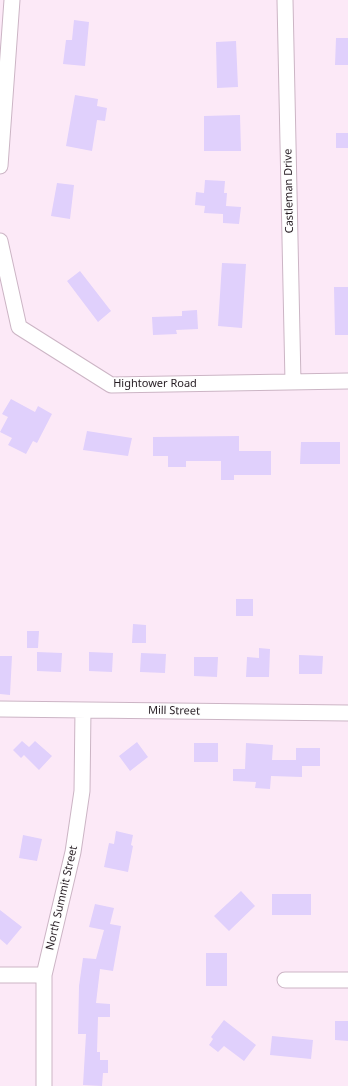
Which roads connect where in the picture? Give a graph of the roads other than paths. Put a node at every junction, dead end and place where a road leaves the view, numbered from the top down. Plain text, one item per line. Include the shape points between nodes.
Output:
1 (12, 0) edge
2 (285, 0) edge
3 (0, 166) edge
4 (0, 241) edge
5 (348, 381) edge
6 (293, 382) junction
7 (0, 709) edge
8 (83, 710) junction
9 (348, 713) edge
10 (0, 975) edge
11 (44, 975) junction
12 (285, 980) dead end
13 (348, 980) edge
14 (44, 1086) edge

1 - 3 street
2 - 6 street, Castleman Drive
4 - 6 street, Hightower Road via 19,327 111,385
5 - 6 street, Hightower Road
7 - 8 street, Mill Street
8 - 9 street, Mill Street
8 - 11 street, North Summit Street via 82,790 73,852
10 - 11 street
11 - 14 street, North Summit Street
12 - 13 street

